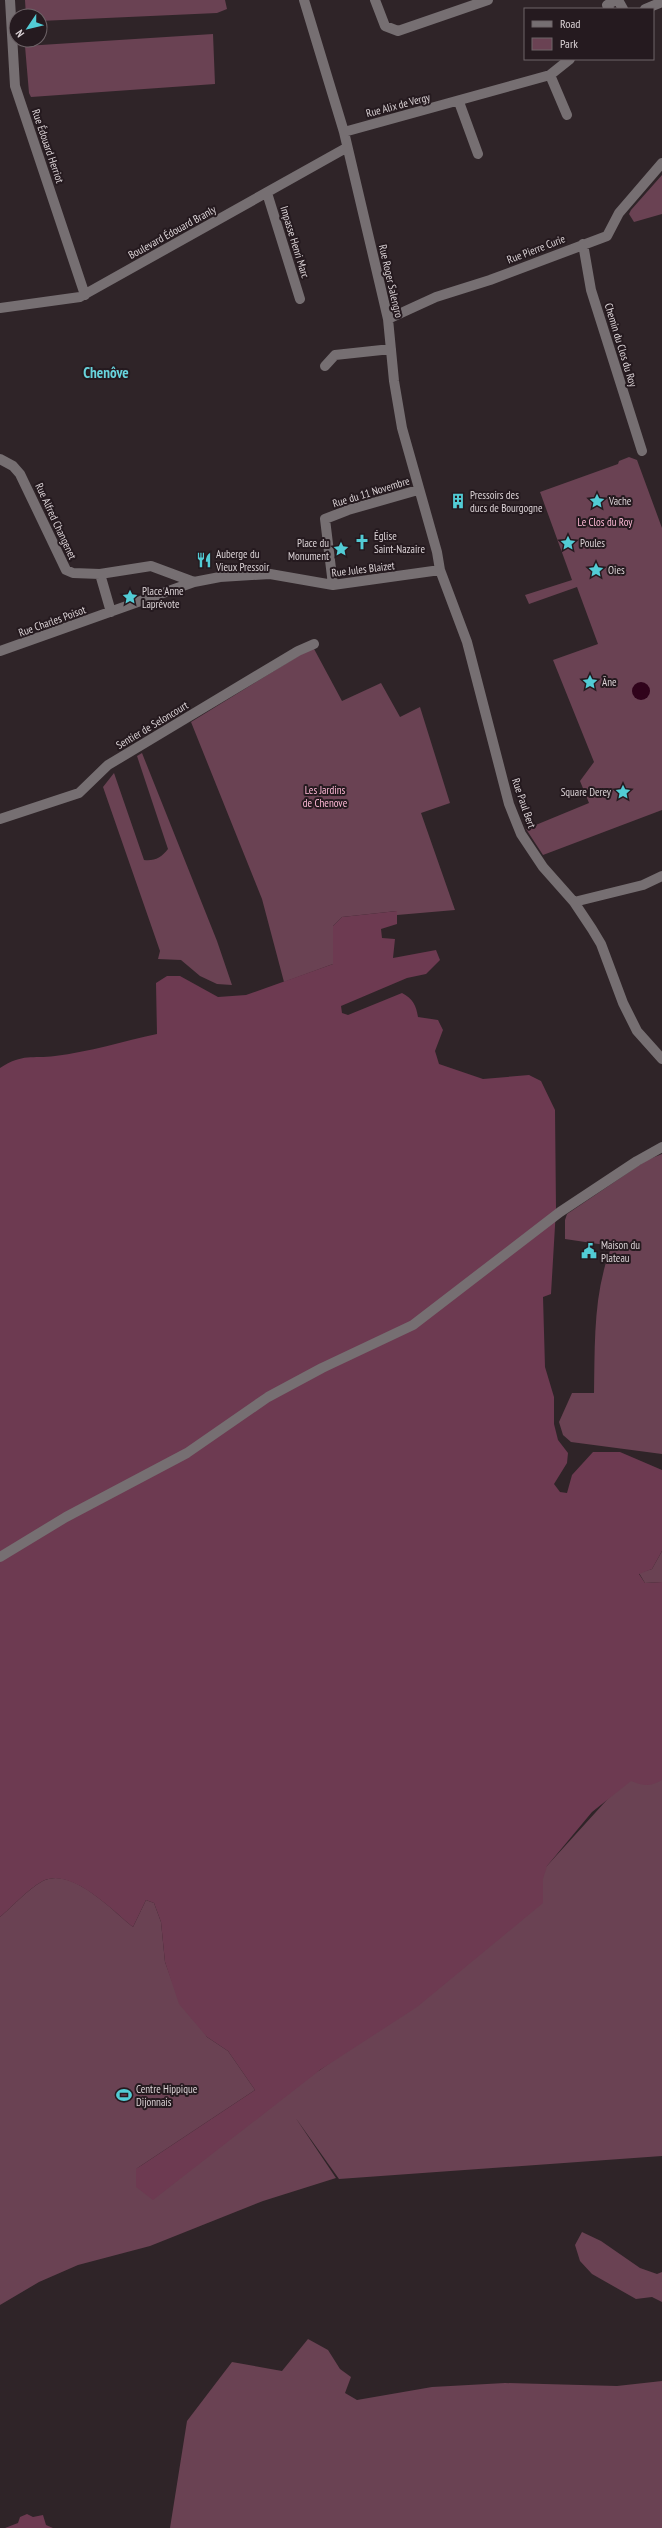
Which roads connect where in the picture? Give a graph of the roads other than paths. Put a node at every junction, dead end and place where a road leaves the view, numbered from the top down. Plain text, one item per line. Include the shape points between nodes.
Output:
1 (10, 0) edge
2 (305, 0) edge
3 (375, 0) edge
4 (488, 0) edge
5 (617, 0) edge
6 (662, 2) edge
7 (609, 8) edge
8 (647, 8) edge
9 (569, 60) edge
10 (550, 75) junction
11 (459, 102) junction
12 (567, 115) dead end
13 (344, 132) junction
14 (346, 148) junction
15 (478, 154) dead end
16 (662, 163) edge
17 (266, 193) junction
18 (583, 244) junction
19 (85, 295) junction
20 (300, 299) dead end
21 (0, 308) edge
22 (388, 319) junction
23 (391, 349) junction
24 (325, 366) dead end
25 (642, 452) dead end
26 (0, 459) edge
27 (418, 490) junction
28 (440, 570) junction
29 (100, 574) junction
30 (194, 582) junction
31 (333, 586) junction
32 (111, 612) junction
33 (314, 644) dead end
34 (0, 651) edge
35 (0, 819) edge
36 (662, 876) edge
37 (574, 902) junction
38 (662, 1058) edge
39 (662, 1147) edge
40 (0, 1556) edge

1 - 19 street, Rue Édouard Herriot via 15,86
2 - 13 street, Rue Roger Salengro
3 - 4 street via 385,26 398,32
5 - 7 street via 607,5
6 - 8 street
9 - 10 street, Rue Alix de Vergy
10 - 11 street, Rue Alix de Vergy
10 - 12 street
11 - 13 street, Rue Alix de Vergy
11 - 15 street
13 - 14 street, Rue Roger Salengro
14 - 17 street, Boulevard Édouard Branly
14 - 22 street, Rue Roger Salengro
16 - 18 street, Rue Pierre Curie via 619,213 607,236
17 - 19 street, Boulevard Édouard Branly
17 - 20 street, Impasse Henri Marc
18 - 22 street, Rue Pierre Curie via 490,280 436,297
18 - 25 street, Chemin du Clos du Roy via 591,290
19 - 21 street, Boulevard Édouard Branly
22 - 23 street, Rue Roger Salengro
23 - 24 street via 335,355
23 - 27 street, Rue Roger Salengro via 402,428
26 - 29 street, Rue Alfred Changenet via 13,466 20,474 66,570 73,573
27 - 28 street, Rue Roger Salengro
27 - 31 street, Rue du 11 Novembre via 325,519
28 - 31 street, Rue Jules Blaizet
28 - 37 street, Rue Paul Bert via 466,642 509,804 521,834 543,867
29 - 30 street via 150,566
29 - 32 street
30 - 31 street, Rue Jules Blaizet via 220,577 270,574
30 - 32 street
32 - 34 street, Rue Charles Poisot
33 - 35 street, Sentier de Seloncourt via 298,651 108,765 79,792
36 - 37 street via 643,885
37 - 38 street, Rue Paul Bert via 601,944 623,1003 637,1030
39 - 40 street via 636,1161 560,1212 413,1325 268,1397 187,1452 66,1517

